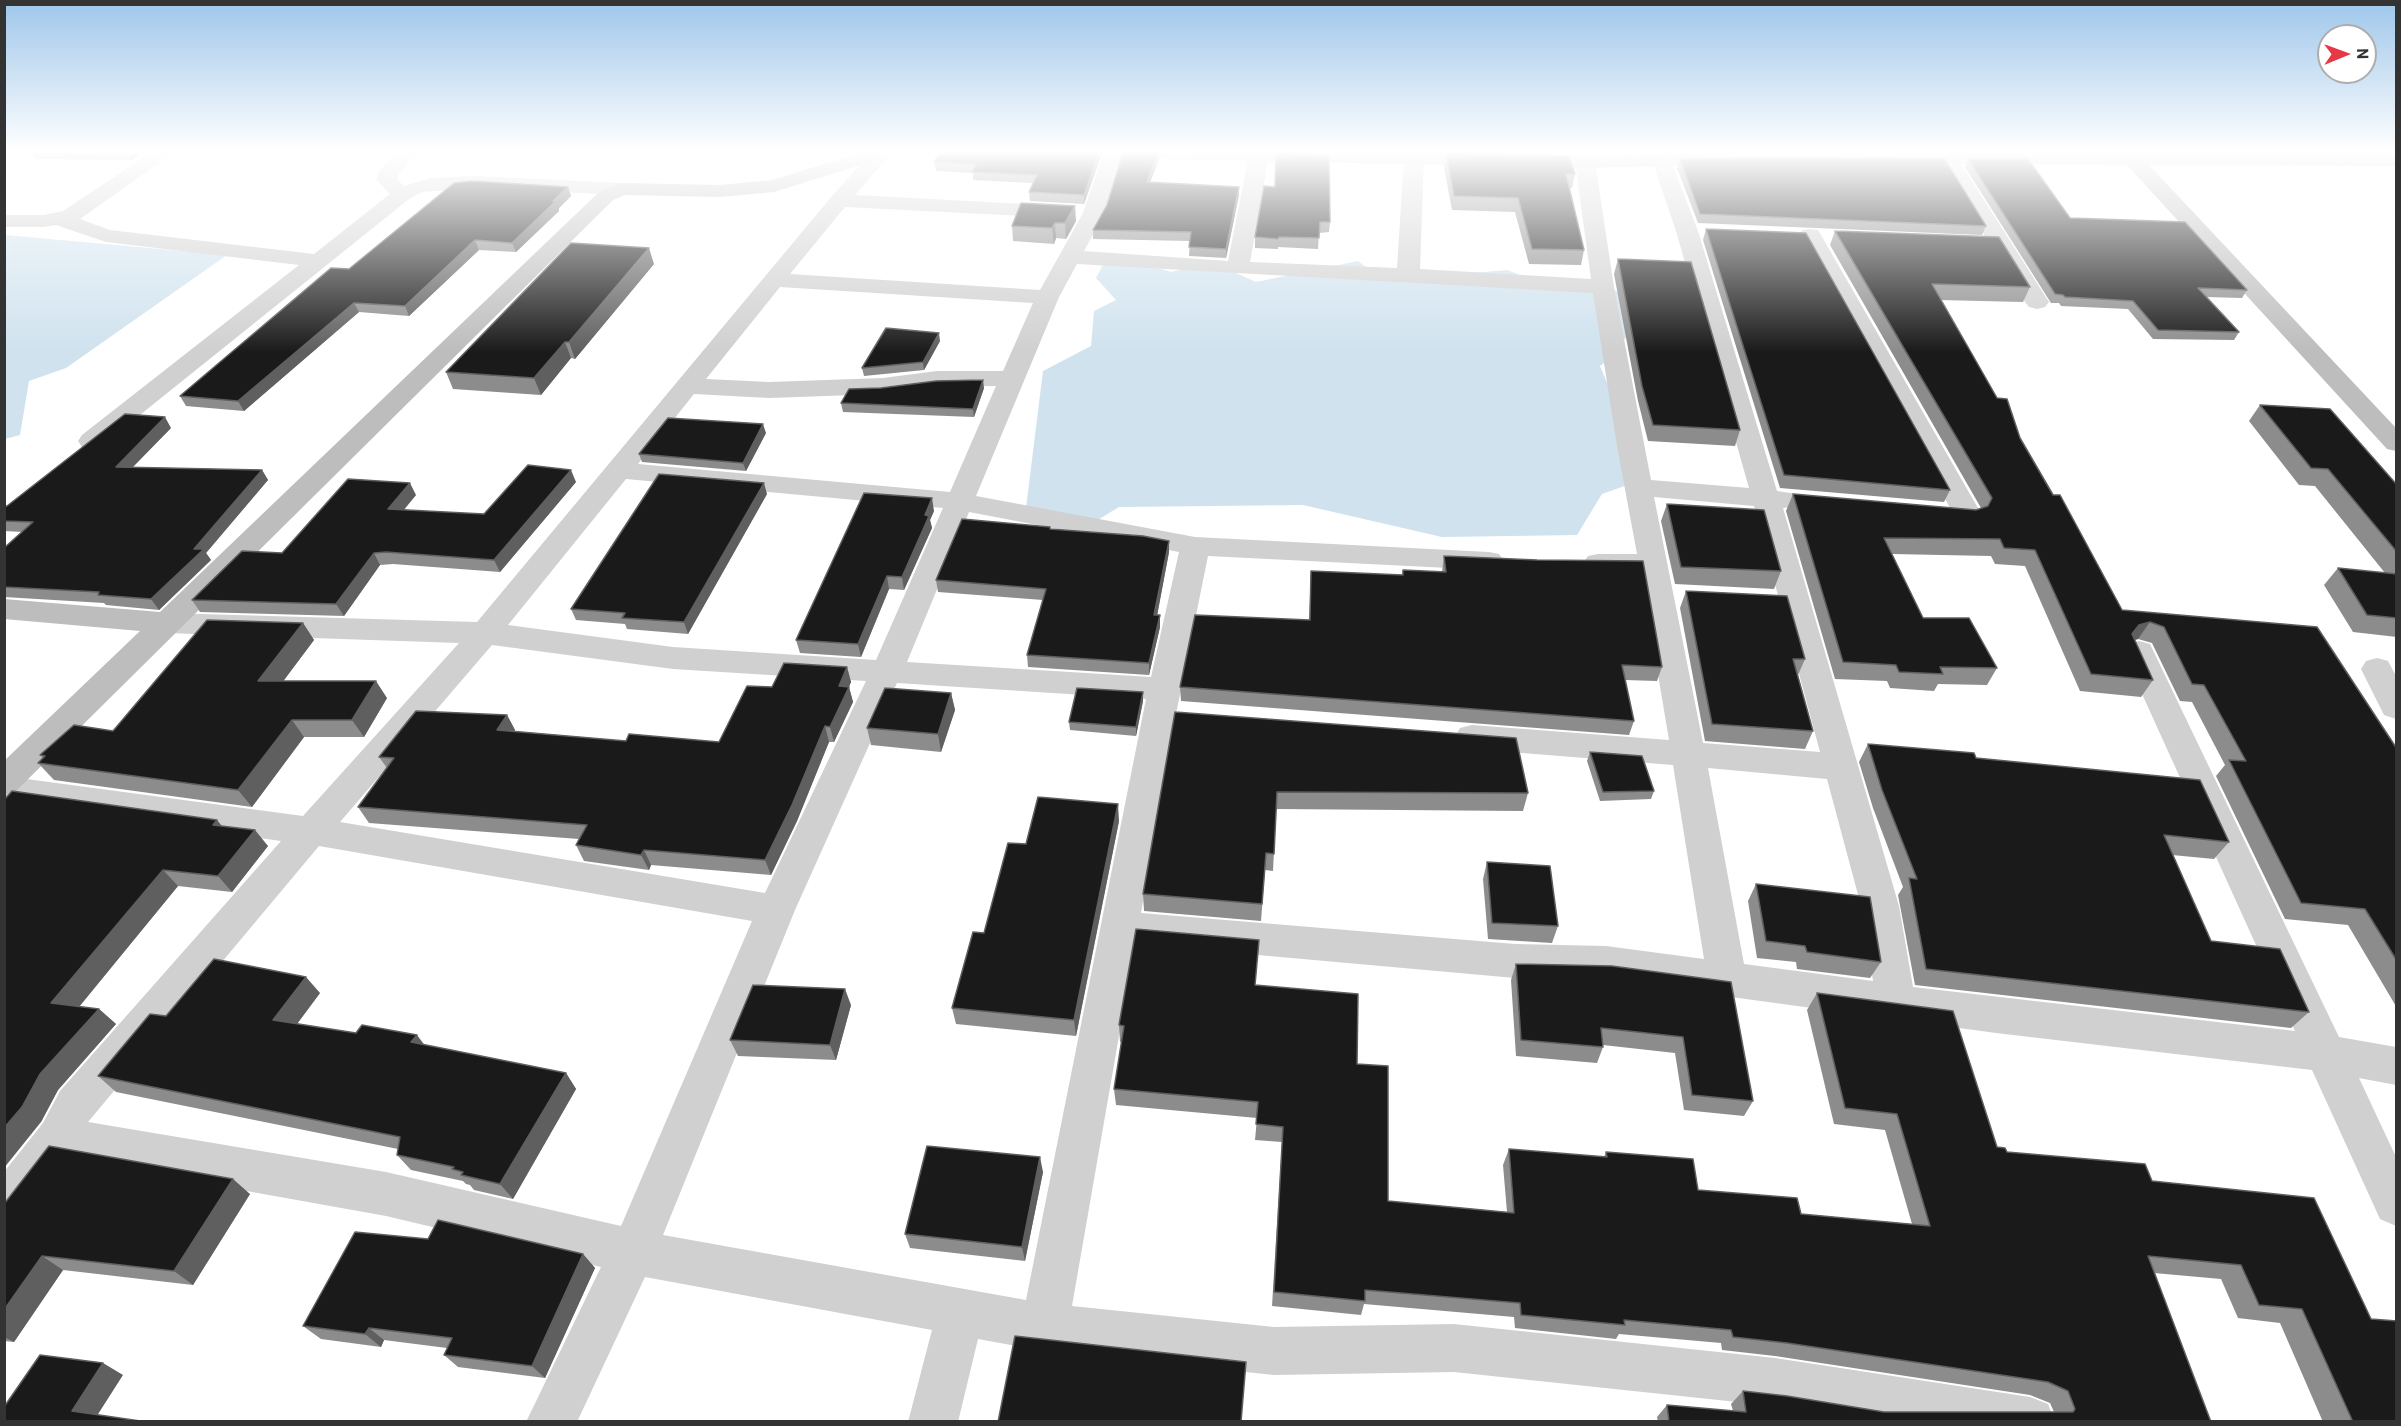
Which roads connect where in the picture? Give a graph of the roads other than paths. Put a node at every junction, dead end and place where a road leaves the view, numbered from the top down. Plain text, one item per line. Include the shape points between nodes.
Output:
1 (4, 220) edge
2 (29, 220) edge
3 (61, 220) edge
4 (371, 220) edge
5 (580, 220) edge
6 (823, 220) edge
7 (1090, 220) edge
8 (1247, 220) edge
9 (1411, 220) edge
10 (1594, 220) edge
11 (1692, 220) edge
12 (1990, 220) edge
13 (2202, 220) edge
14 (1811, 235) dead end
15 (1977, 243) edge
16 (2000, 244) junction
17 (1069, 257) junction
18 (319, 261) junction
19 (1238, 268) junction
20 (1408, 275) junction
21 (774, 280) junction
22 (1603, 288) junction
23 (1047, 297) junction
24 (2037, 302) dead end
25 (1012, 378) junction
26 (688, 386) junction
27 (2397, 443) edge
28 (69, 458) edge
29 (619, 470) junction
30 (1638, 488) junction
31 (1766, 499) junction
32 (958, 501) junction
33 (1814, 502) edge
34 (1933, 512) edge
35 (1195, 546) junction
36 (1511, 562) edge
37 (1570, 563) edge
38 (1654, 564) junction
39 (1761, 600) edge
40 (1795, 602) junction
41 (4, 609) edge
42 (166, 623) junction
43 (485, 633) junction
44 (2139, 652) edge
45 (2377, 669) dead end
46 (886, 673) junction
47 (1173, 706) junction
48 (2397, 707) edge
49 (1441, 735) edge
50 (1688, 754) junction
51 (1841, 767) junction
52 (4, 782) edge
53 (4, 789) edge
54 (310, 831) junction
55 (776, 910) junction
56 (1119, 927) junction
57 (1727, 979) junction
58 (1896, 1002) junction
59 (2326, 1053) junction
60 (2397, 1066) edge
61 (58, 1137) junction
62 (2397, 1204) edge
63 (4, 1208) edge
64 (633, 1252) junction
65 (961, 1311) junction
66 (1044, 1327) junction
67 (551, 1422) edge
68 (933, 1422) edge
69 (2030, 1422) edge

1 - 2 street
3 - 18 street via 106,236
4 - 18 street
5 - 42 street
6 - 21 street
7 - 17 street
8 - 19 street
9 - 20 street
10 - 22 street
11 - 31 street
12 - 16 street
13 - 27 street
14 - 34 street via 1968,515
15 - 16 street
16 - 24 street
17 - 19 street
17 - 23 street
18 - 28 street
19 - 20 street
20 - 22 street
21 - 23 street
21 - 26 street
22 - 30 street
23 - 25 street
25 - 26 street via 769,390
25 - 32 street
26 - 29 street
29 - 32 street
29 - 43 street
30 - 31 street
30 - 38 street
31 - 33 street
31 - 40 street
32 - 35 street
32 - 46 street
35 - 36 street
35 - 47 street
37 - 38 street
38 - 50 street via 1671,596
39 - 40 street
40 - 51 street
41 - 42 street
42 - 43 street
42 - 52 street
43 - 46 street via 673,658
43 - 54 street
44 - 59 street
45 - 48 street
46 - 47 street
46 - 55 street
47 - 56 street
49 - 50 street
50 - 51 street
50 - 57 street
51 - 58 street via 1880,906
53 - 54 street
54 - 55 street
54 - 61 street via 75,1105
55 - 64 street
56 - 57 street via 1515,962 1606,963
56 - 66 street
57 - 58 street
58 - 59 street
59 - 60 street
59 - 62 street
61 - 63 street
61 - 64 street via 386,1194
64 - 65 street
64 - 67 street
65 - 66 street
65 - 68 street
66 - 69 street via 1274,1351 1454,1348 1775,1382

